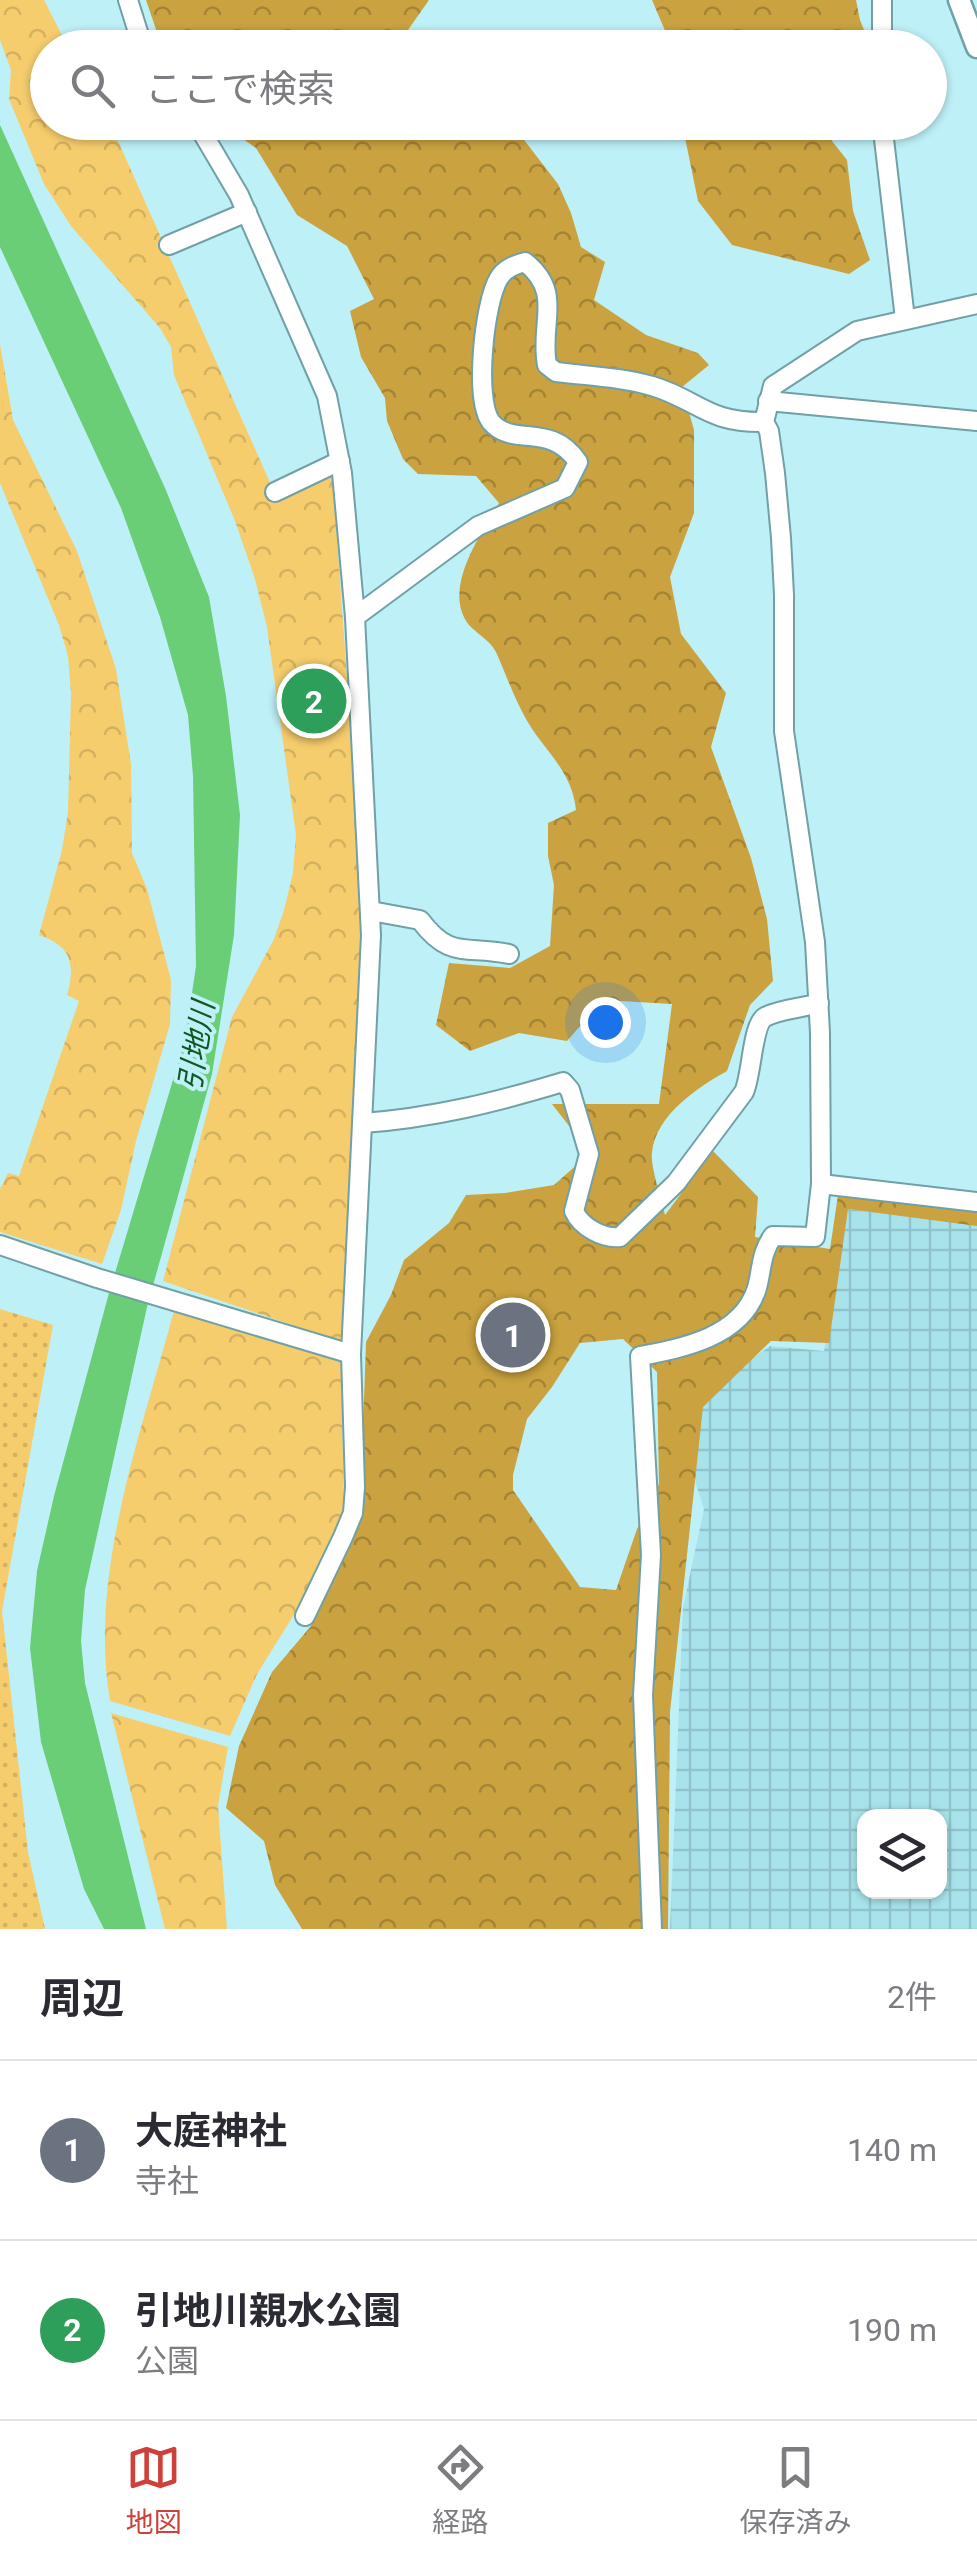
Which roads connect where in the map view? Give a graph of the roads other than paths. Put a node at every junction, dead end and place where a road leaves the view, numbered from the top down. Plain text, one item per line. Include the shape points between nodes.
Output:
1 (128, 0) edge
2 (882, 0) edge
3 (959, 0) edge
4 (138, 30) edge
5 (882, 30) edge
6 (977, 47) edge
7 (206, 140) edge
8 (884, 140) edge
9 (248, 212) junction
10 (169, 245) dead end
11 (977, 304) edge
12 (906, 318) junction
13 (768, 400) junction
14 (977, 421) edge
15 (764, 422) junction
16 (340, 462) junction
17 (275, 492) dead end
18 (355, 617) junction
19 (371, 912) junction
20 (509, 954) dead end
21 (819, 1003) junction
22 (363, 1123) junction
23 (821, 1184) junction
24 (977, 1202) edge
25 (0, 1245) edge
26 (351, 1354) junction
27 (305, 1616) dead end
28 (652, 1929) edge

1 - 4 street
2 - 5 street
3 - 6 street
7 - 9 street
8 - 12 street
9 - 10 street
9 - 16 street via 327,396
11 - 12 street
12 - 13 street via 857,331 794,369 773,386
13 - 14 street
13 - 15 street
15 - 18 street via 734,423 655,387 556,372 545,352 548,287 525,262 511,266 499,278 485,325 483,404 505,432 562,442 578,462 565,488 478,526
15 - 21 street via 781,538 784,730 812,907
16 - 17 street
16 - 18 street
18 - 19 street
19 - 20 street via 420,920 446,946
19 - 22 street
21 - 22 street via 757,1025 744,1092 676,1184 620,1237 584,1226 574,1211 588,1154 563,1082 472,1109
21 - 23 street
22 - 26 street
23 - 24 street
23 - 28 street via 815,1237 773,1236 746,1308 696,1344 640,1356 651,1555 643,1695
25 - 26 street
26 - 27 street via 352,1513

